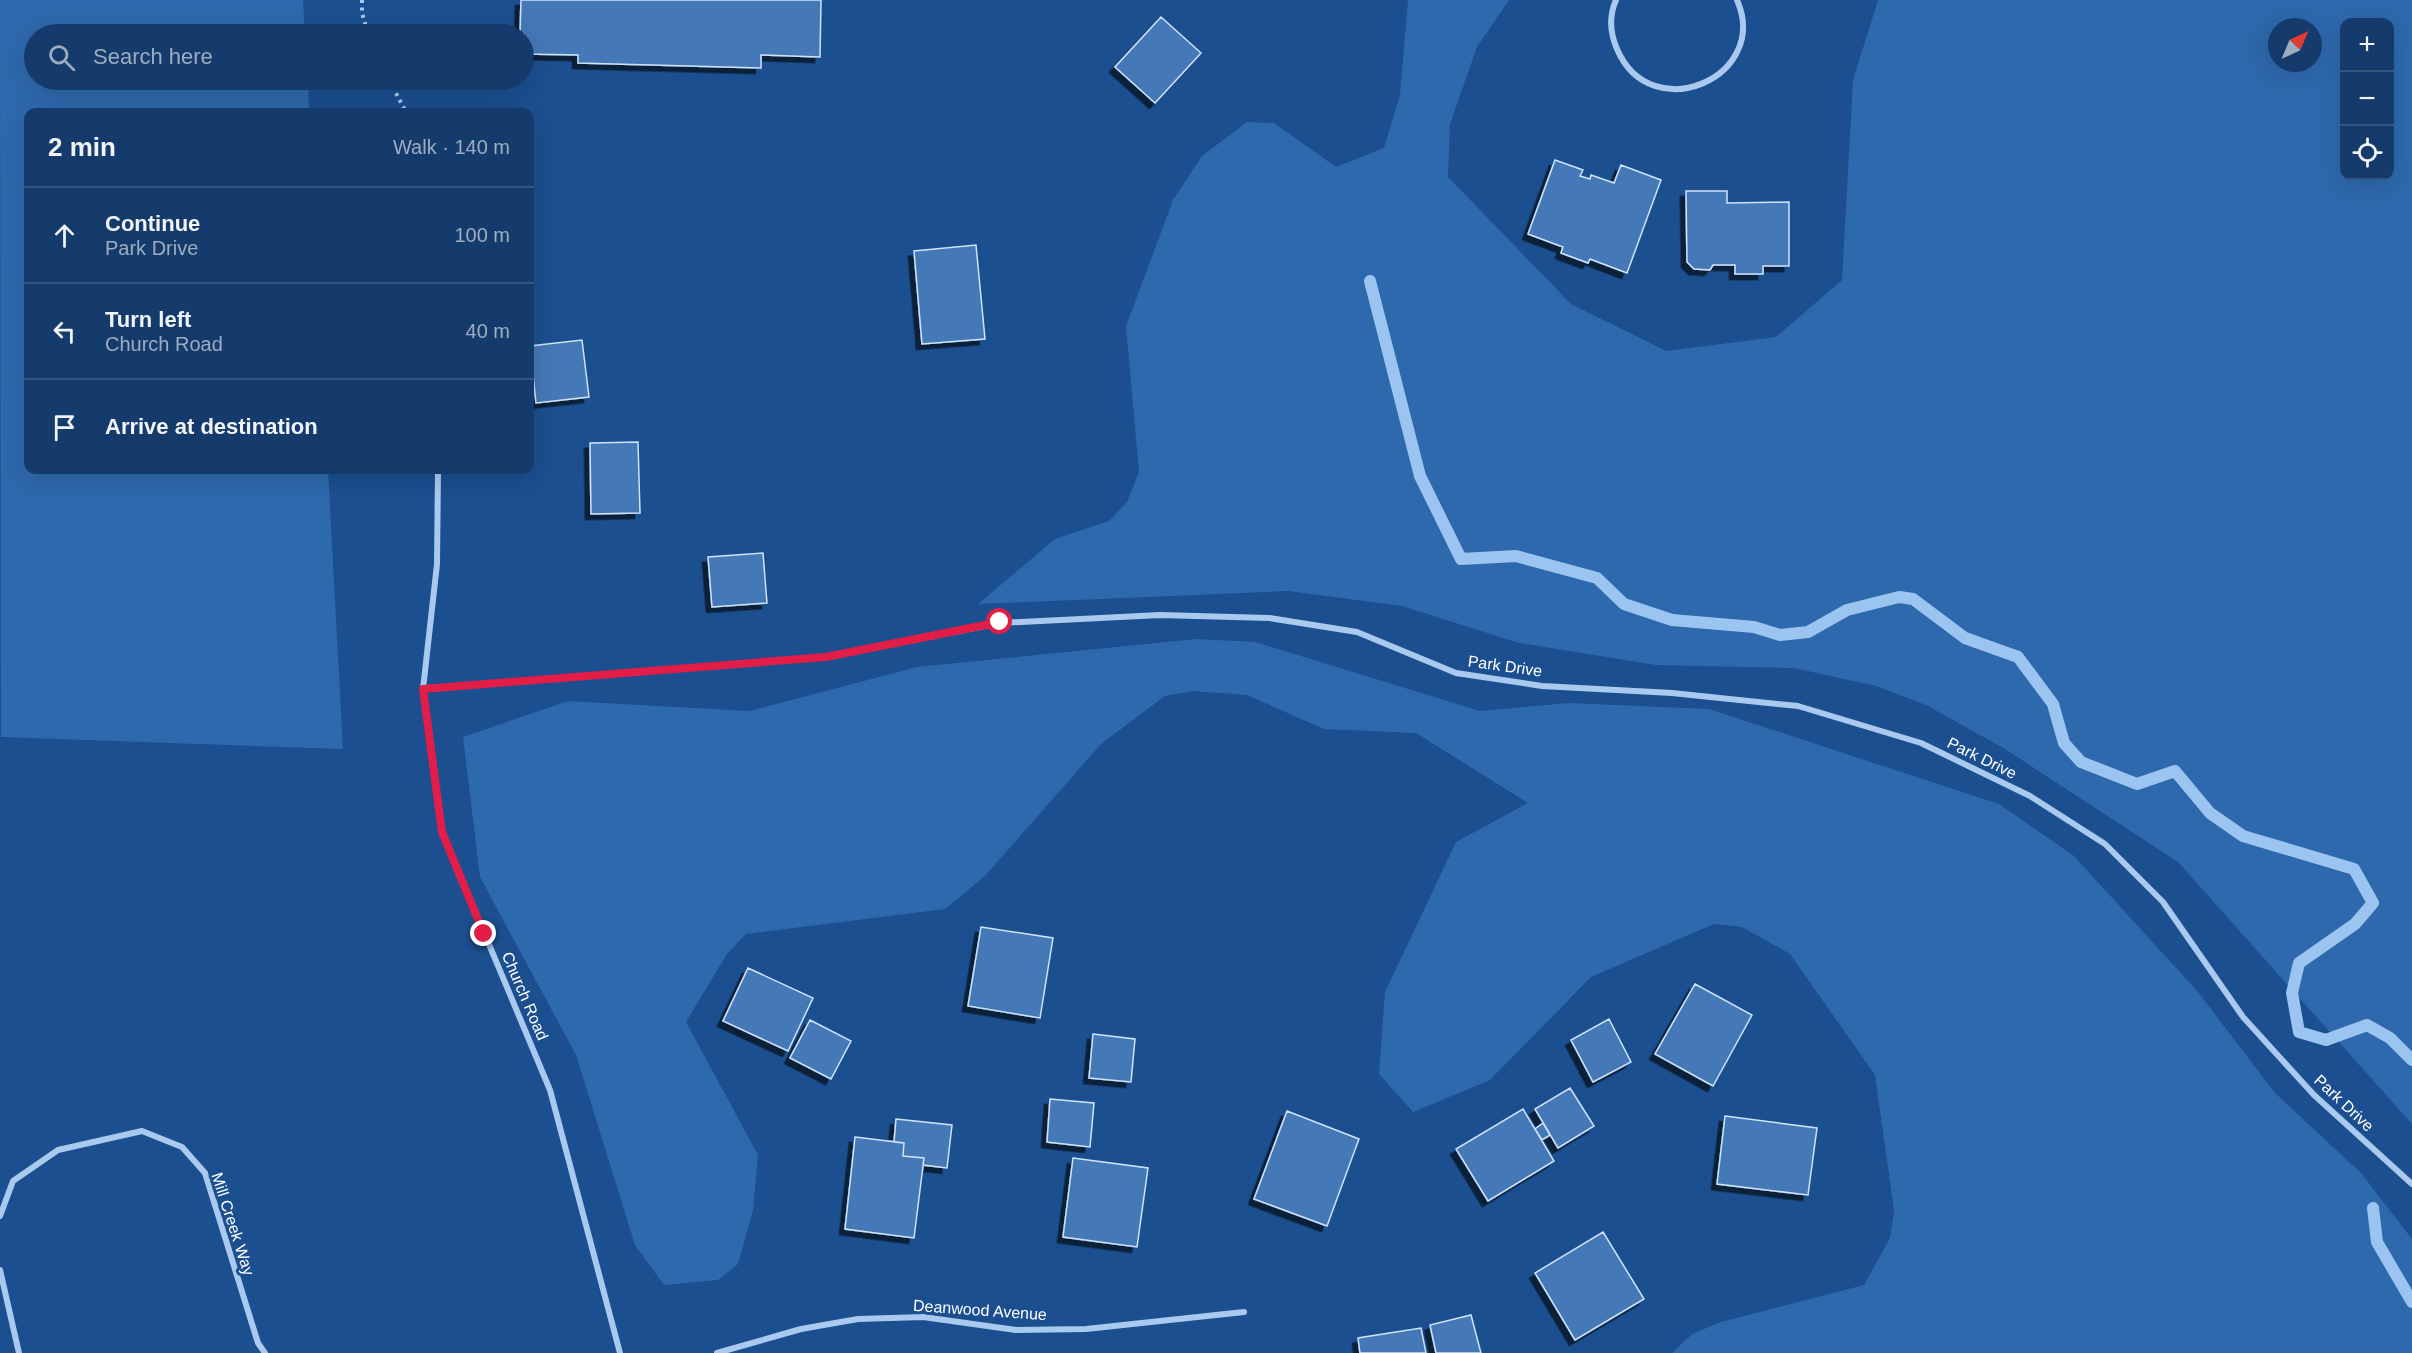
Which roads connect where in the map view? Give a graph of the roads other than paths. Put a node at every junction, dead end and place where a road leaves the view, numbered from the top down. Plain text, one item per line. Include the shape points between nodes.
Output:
1 (1616, 0) edge
2 (1737, 0) edge
3 (438, 474) edge
4 (423, 689) junction
5 (2412, 1184) edge
6 (0, 1216) edge
7 (0, 1270) edge
8 (1244, 1312) dead end
9 (19, 1353) edge
10 (265, 1353) edge
11 (620, 1353) edge
12 (717, 1353) edge

1 - 2 street via 1611,24 1622,60 1638,77 1662,88 1682,90 1717,77 1731,62 1742,24
3 - 4 street, Church Road via 437,564
4 - 5 street, Park Drive via 826,657 1000,622 1160,615 1269,618 1357,632 1456,673 1542,686 1672,693 1798,706 1921,743 2030,796 2105,844 2163,902 2243,1017 2314,1095
4 - 11 street, Church Road via 442,832 550,1090
6 - 10 street, Mill Creek Way via 13,1181 58,1150 142,1131 182,1147 204,1173 251,1324
7 - 9 street
8 - 12 street, Deanwood Avenue via 1086,1329 1016,1330 923,1317 858,1319 801,1329

